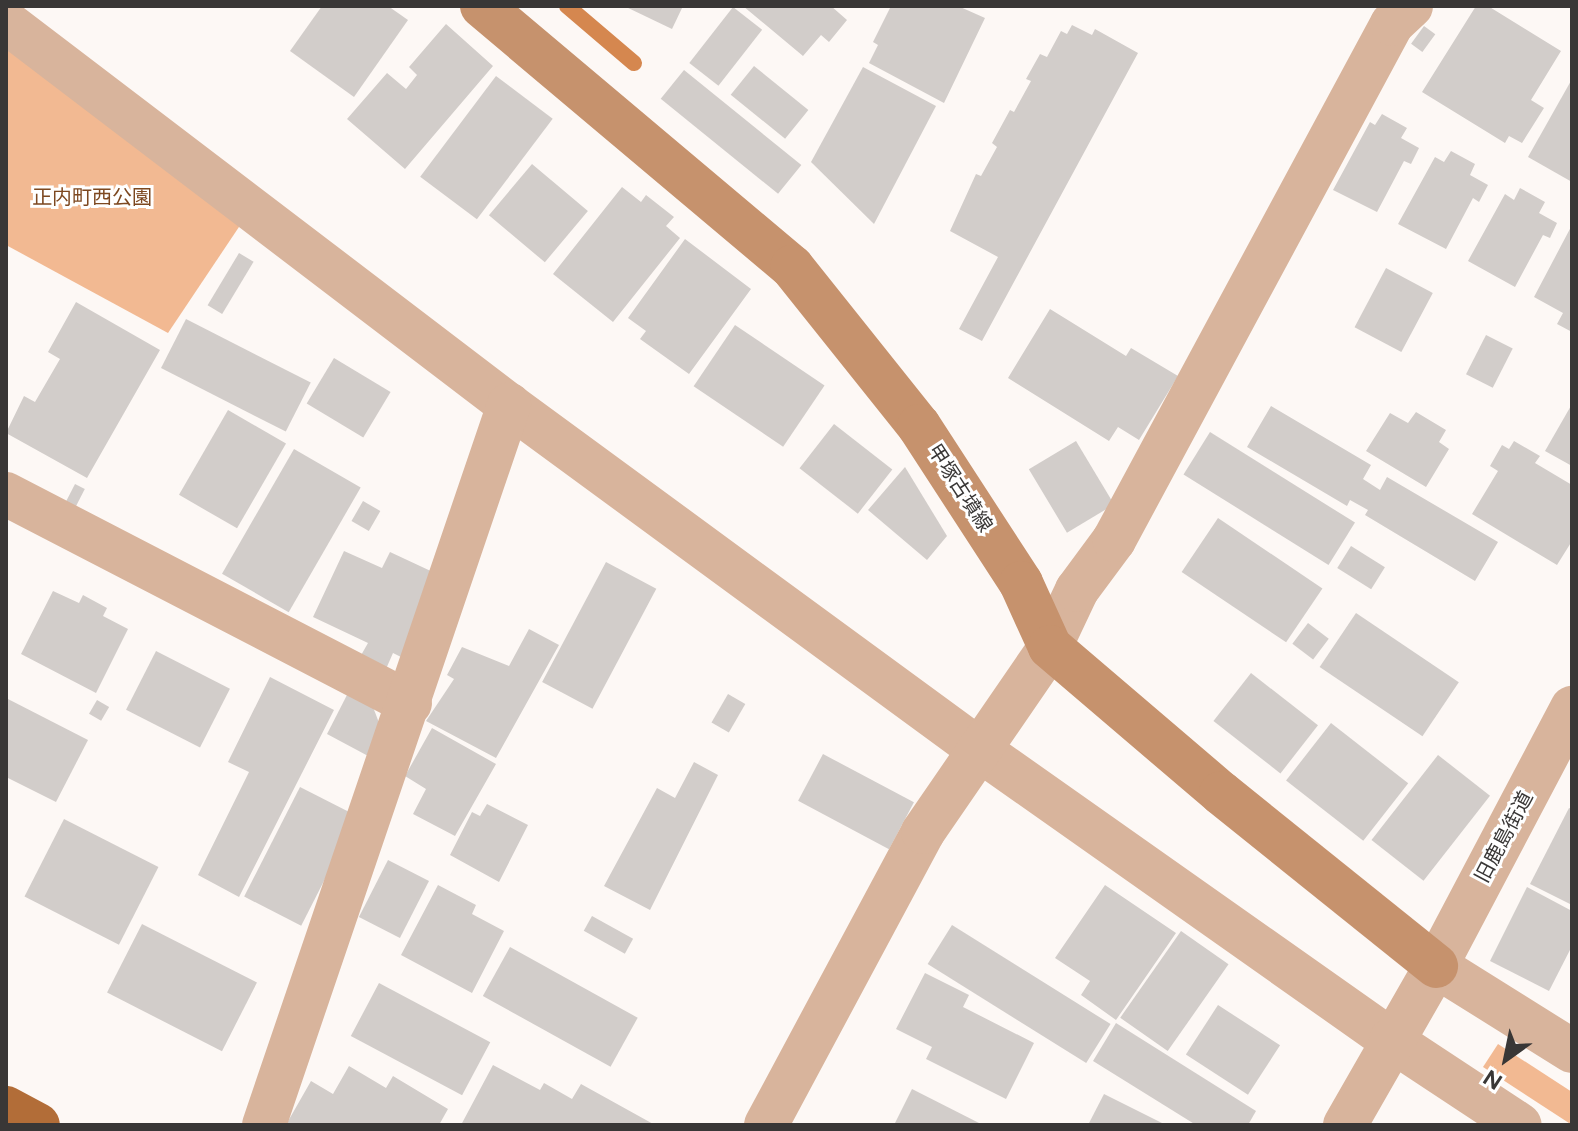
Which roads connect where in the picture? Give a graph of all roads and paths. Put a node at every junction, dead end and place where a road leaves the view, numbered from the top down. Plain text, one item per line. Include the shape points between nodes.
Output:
1 (482, 6) edge
2 (1411, 6) edge
3 (6, 22) edge
4 (509, 405) junction
5 (6, 494) edge
6 (1050, 647) junction
7 (410, 703) junction
8 (1572, 708) edge
9 (981, 751) junction
10 (1436, 966) junction
11 (1391, 1040) junction
12 (1572, 1051) edge
13 (6, 1108) edge
14 (38, 1125) edge
15 (264, 1125) edge
16 (766, 1125) edge
17 (1345, 1125) edge
18 (1520, 1125) edge

1 - 6 main road, 甲塚古墳線 via 792,267 919,426 1021,583
2 - 6 street via 1392,24 1114,540 1077,590
3 - 4 street
4 - 7 street
4 - 9 street
5 - 7 street
6 - 9 street
6 - 10 main road, 甲塚古墳線
7 - 15 street
8 - 10 street, 旧鹿島街道
9 - 11 street
9 - 16 street via 923,832
10 - 11 street, 旧鹿島街道
10 - 12 street
11 - 17 street
11 - 18 street
13 - 14 highway

